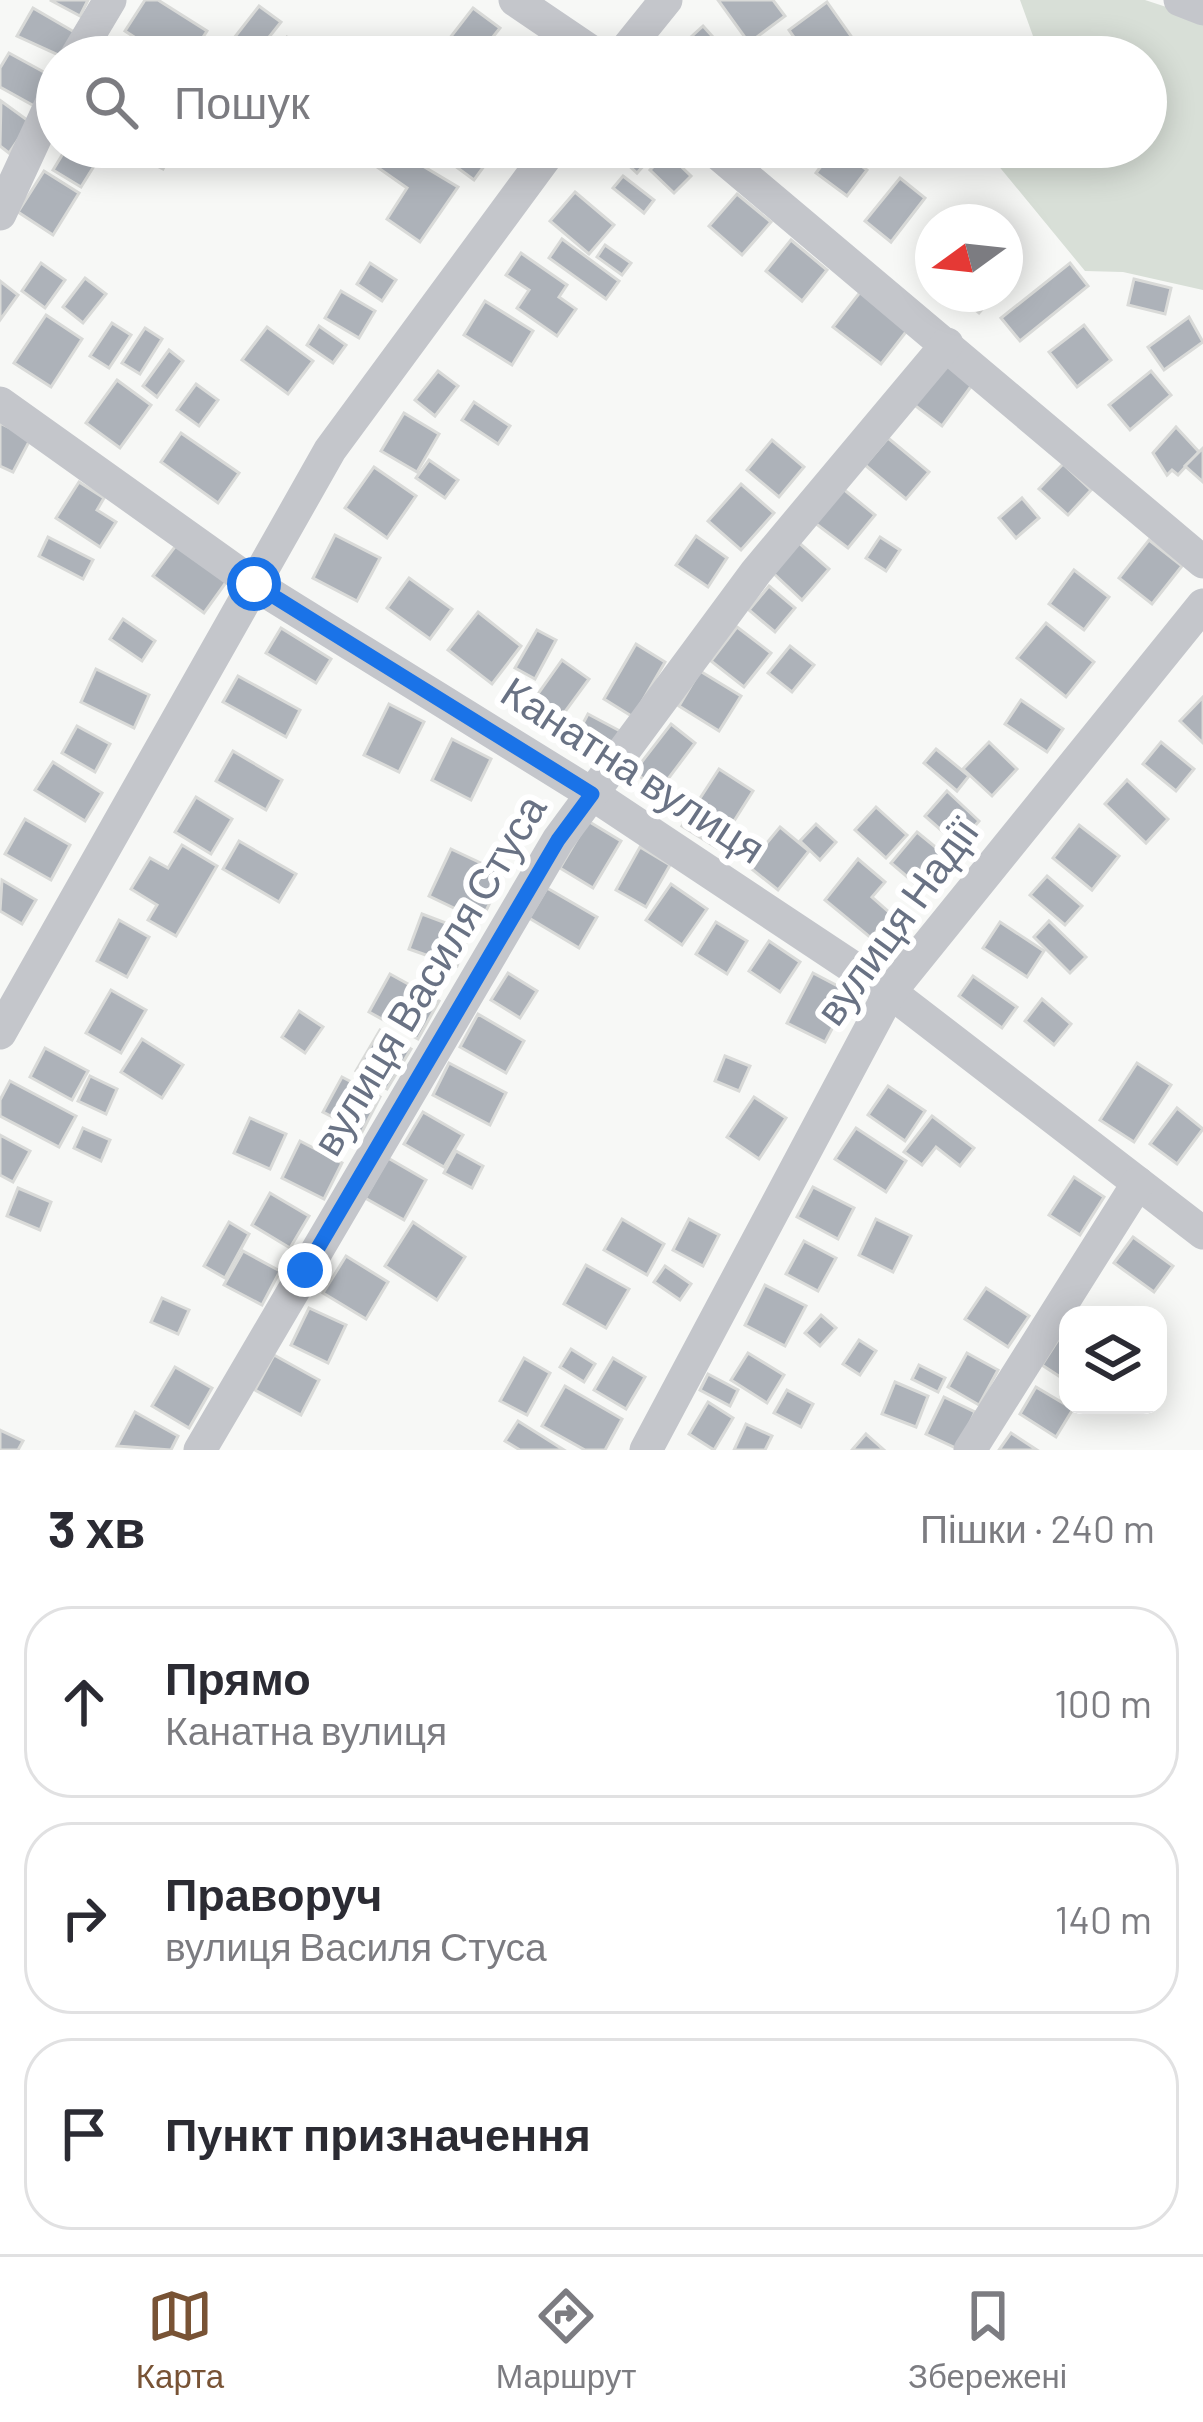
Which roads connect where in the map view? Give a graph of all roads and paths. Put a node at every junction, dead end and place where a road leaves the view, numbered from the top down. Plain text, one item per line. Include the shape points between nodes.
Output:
1 (110, 0) edge
2 (515, 0) edge
3 (1180, 0) edge
4 (661, 2) edge
5 (1203, 9) edge
6 (89, 36) edge
7 (568, 36) edge
8 (636, 36) edge
9 (36, 136) edge
10 (538, 168) edge
11 (735, 168) edge
12 (0, 214) edge
13 (947, 344) junction
14 (0, 403) edge
15 (1203, 562) edge
16 (254, 584) junction
17 (1203, 605) edge
18 (592, 794) junction
19 (890, 992) junction
20 (0, 1033) edge
21 (1138, 1184) junction
22 (1203, 1233) edge
23 (200, 1450) edge
24 (646, 1450) edge
25 (970, 1450) edge

1 - 6 street
2 - 7 street
3 - 5 street
4 - 8 street
9 - 12 street
10 - 16 street via 330,450
11 - 13 street
13 - 15 street
13 - 18 street, вулиця Василя Стуса via 756,572
14 - 16 street, Канатна вулиця
16 - 18 street, Канатна вулиця
16 - 20 street
17 - 19 street, вулиця Надії
18 - 19 street, Канатна вулиця
18 - 23 street, вулиця Василя Стуса
19 - 21 street, Канатна вулиця
19 - 24 street, вулиця Надії
21 - 22 street, Канатна вулиця
21 - 25 street

